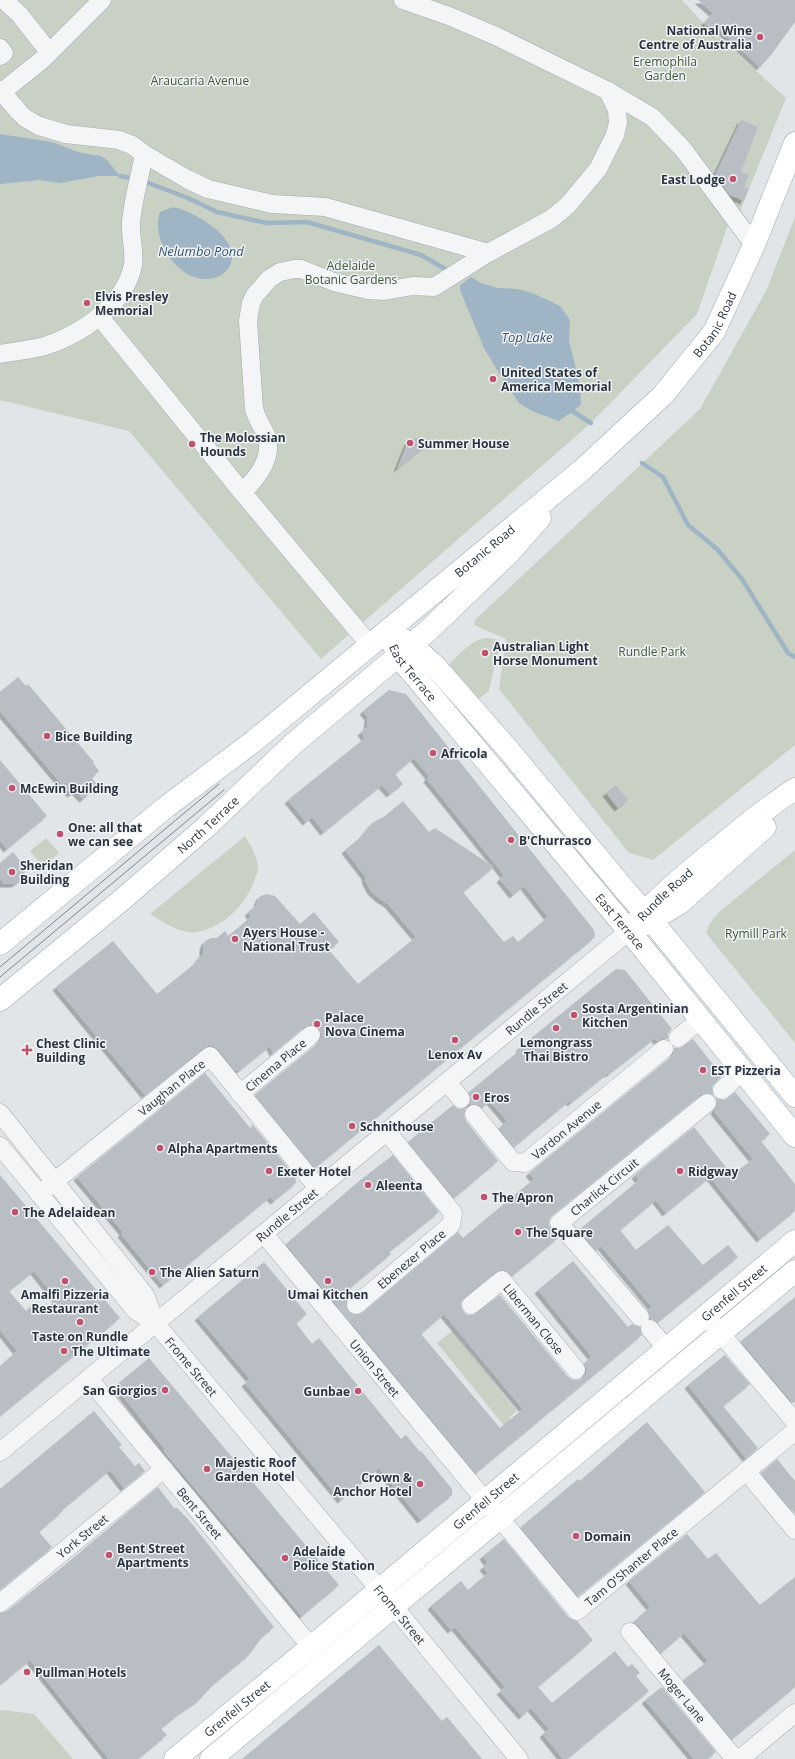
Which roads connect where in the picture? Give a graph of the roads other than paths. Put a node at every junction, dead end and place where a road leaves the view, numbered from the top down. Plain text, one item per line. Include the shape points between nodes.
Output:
1 (4, 0) edge
2 (102, 0) edge
3 (404, 0) edge
4 (0, 48) edge
5 (50, 52) junction
6 (0, 56) edge
7 (1, 91) edge
8 (608, 91) junction
9 (645, 112) junction
10 (612, 142) junction
11 (795, 143) edge
12 (144, 154) junction
13 (754, 245) junction
14 (488, 253) junction
15 (105, 323) junction
16 (0, 354) edge
17 (582, 470) junction
18 (242, 492) junction
19 (386, 630) junction
20 (369, 644) junction
21 (406, 651) junction
22 (507, 748) junction
23 (489, 764) junction
24 (795, 789) edge
25 (795, 799) edge
26 (648, 916) junction
27 (629, 931) junction
28 (0, 944) edge
29 (716, 999) junction
30 (0, 1000) edge
31 (701, 1019) junction
32 (311, 1034) dead end
33 (678, 1038) dead end
34 (664, 1049) dead end
35 (758, 1050) junction
36 (742, 1072) junction
37 (447, 1082) junction
38 (722, 1090) dead end
39 (240, 1094) junction
40 (795, 1096) edge
41 (461, 1099) dead end
42 (707, 1102) dead end
43 (0, 1113) edge
44 (474, 1114) dead end
45 (387, 1132) junction
46 (795, 1136) edge
47 (0, 1146) edge
48 (55, 1181) junction
49 (319, 1189) junction
50 (39, 1194) junction
51 (264, 1234) junction
52 (795, 1241) edge
53 (795, 1271) edge
54 (356, 1305) tunnel mouth
55 (471, 1305) dead end
56 (706, 1316) junction
57 (156, 1324) junction
58 (721, 1333) junction
59 (667, 1349) junction
60 (576, 1370) dead end
61 (89, 1379) junction
62 (619, 1389) junction
63 (635, 1405) junction
64 (795, 1422) edge
65 (795, 1431) edge
66 (0, 1452) edge
67 (164, 1469) junction
68 (746, 1471) junction
69 (486, 1501) junction
70 (500, 1518) junction
71 (795, 1530) edge
72 (380, 1590) junction
73 (0, 1603) edge
74 (394, 1607) junction
75 (630, 1632) dead end
76 (311, 1647) junction
77 (795, 1713) edge
78 (175, 1759) edge
79 (211, 1759) edge
80 (519, 1759) edge
81 (735, 1759) edge
82 (740, 1759) edge

1 - 5 street via 20,15
2 - 5 street
3 - 8 street via 498,37
4 - 6 street via 4,53
5 - 7 street
7 - 12 street via 18,112 39,126 66,134 119,140
8 - 9 street
8 - 10 street via 618,118
9 - 10 street via 625,123
9 - 13 street via 681,147
10 - 14 street via 598,169 561,212
11 - 13 main road, Botanic Road
12 - 14 street via 187,180 208,189 272,204 325,207
12 - 15 street via 132,217 131,272
13 - 17 main road, Botanic Road via 714,332 663,395
14 - 18 street via 434,287 413,286 378,291 341,284 309,271 294,269 280,272 264,284 251,303 248,334 254,409 266,436 266,455 257,477
15 - 16 street via 82,329 62,340 43,346
15 - 18 street
17 - 19 main road, Botanic Road
17 - 21 main road, Botanic Road via 510,552
18 - 20 street
19 - 20 main road
19 - 21 main road, East Terrace
20 - 28 main road via 254,741 166,807
21 - 22 main road, East Terrace via 434,666
21 - 23 main road, East Terrace
21 - 30 main road, North Terrace via 292,745 159,868
22 - 23 main road
22 - 26 main road, East Terrace
23 - 27 main road, East Terrace
24 - 26 main road, Rundle Road via 749,822 667,890
25 - 26 main road, Rundle Road via 680,904
26 - 27 main road, Rundle Road
26 - 29 main road, East Terrace
27 - 31 main road, East Terrace
27 - 37 street, Rundle Street
29 - 31 main road
29 - 35 main road, East Terrace
31 - 33 street
31 - 36 main road, East Terrace
32 - 39 street, Cinema Place
34 - 44 street, Vardon Avenue via 525,1163 513,1162
35 - 36 main road
35 - 40 main road, East Terrace
36 - 38 street
36 - 46 main road, East Terrace
37 - 41 street
37 - 45 street, Rundle Street
39 - 48 street, Vaughan Place via 210,1056
39 - 49 street, Vaughan Place
42 - 59 street, Charlick Circuit via 560,1223
43 - 48 street, Frome Street
45 - 49 street, Rundle Street
45 - 54 street, Ebenezer Place via 453,1213 451,1225
47 - 50 street, Frome Street
48 - 50 street
48 - 57 street, Frome Street via 145,1295
49 - 51 street, Rundle Street
50 - 57 street, Frome Street via 136,1311
51 - 57 street, Rundle Street
51 - 69 street, Union Street via 339,1319
52 - 56 main road, Grenfell Street
53 - 58 main road, Grenfell Street
55 - 60 street, Liberman Close via 502,1280
56 - 58 street
56 - 59 main road, Grenfell Street
57 - 61 street, Rundle Street
57 - 72 street, Frome Street
58 - 63 main road, Grenfell Street
58 - 64 street
59 - 62 main road, Grenfell Street
61 - 66 street, Rundle Street
61 - 67 street, Bent Street
62 - 63 main road
62 - 69 main road, Grenfell Street
63 - 70 main road, Grenfell Street
65 - 68 street, Tam O'Shanter Place
67 - 73 street, York Street
67 - 76 street, Bent Street
68 - 70 street, Tam O'Shanter Place via 577,1611
68 - 71 street
69 - 70 street, Tam O'Shanter Place
69 - 72 main road, Grenfell Street
70 - 74 main road, Grenfell Street
72 - 74 street, Frome Street
72 - 76 main road, Grenfell Street
74 - 79 main road, Grenfell Street
74 - 80 street, Frome Street
75 - 81 street, Moger Lane
76 - 78 main road, Grenfell Street
77 - 82 street

